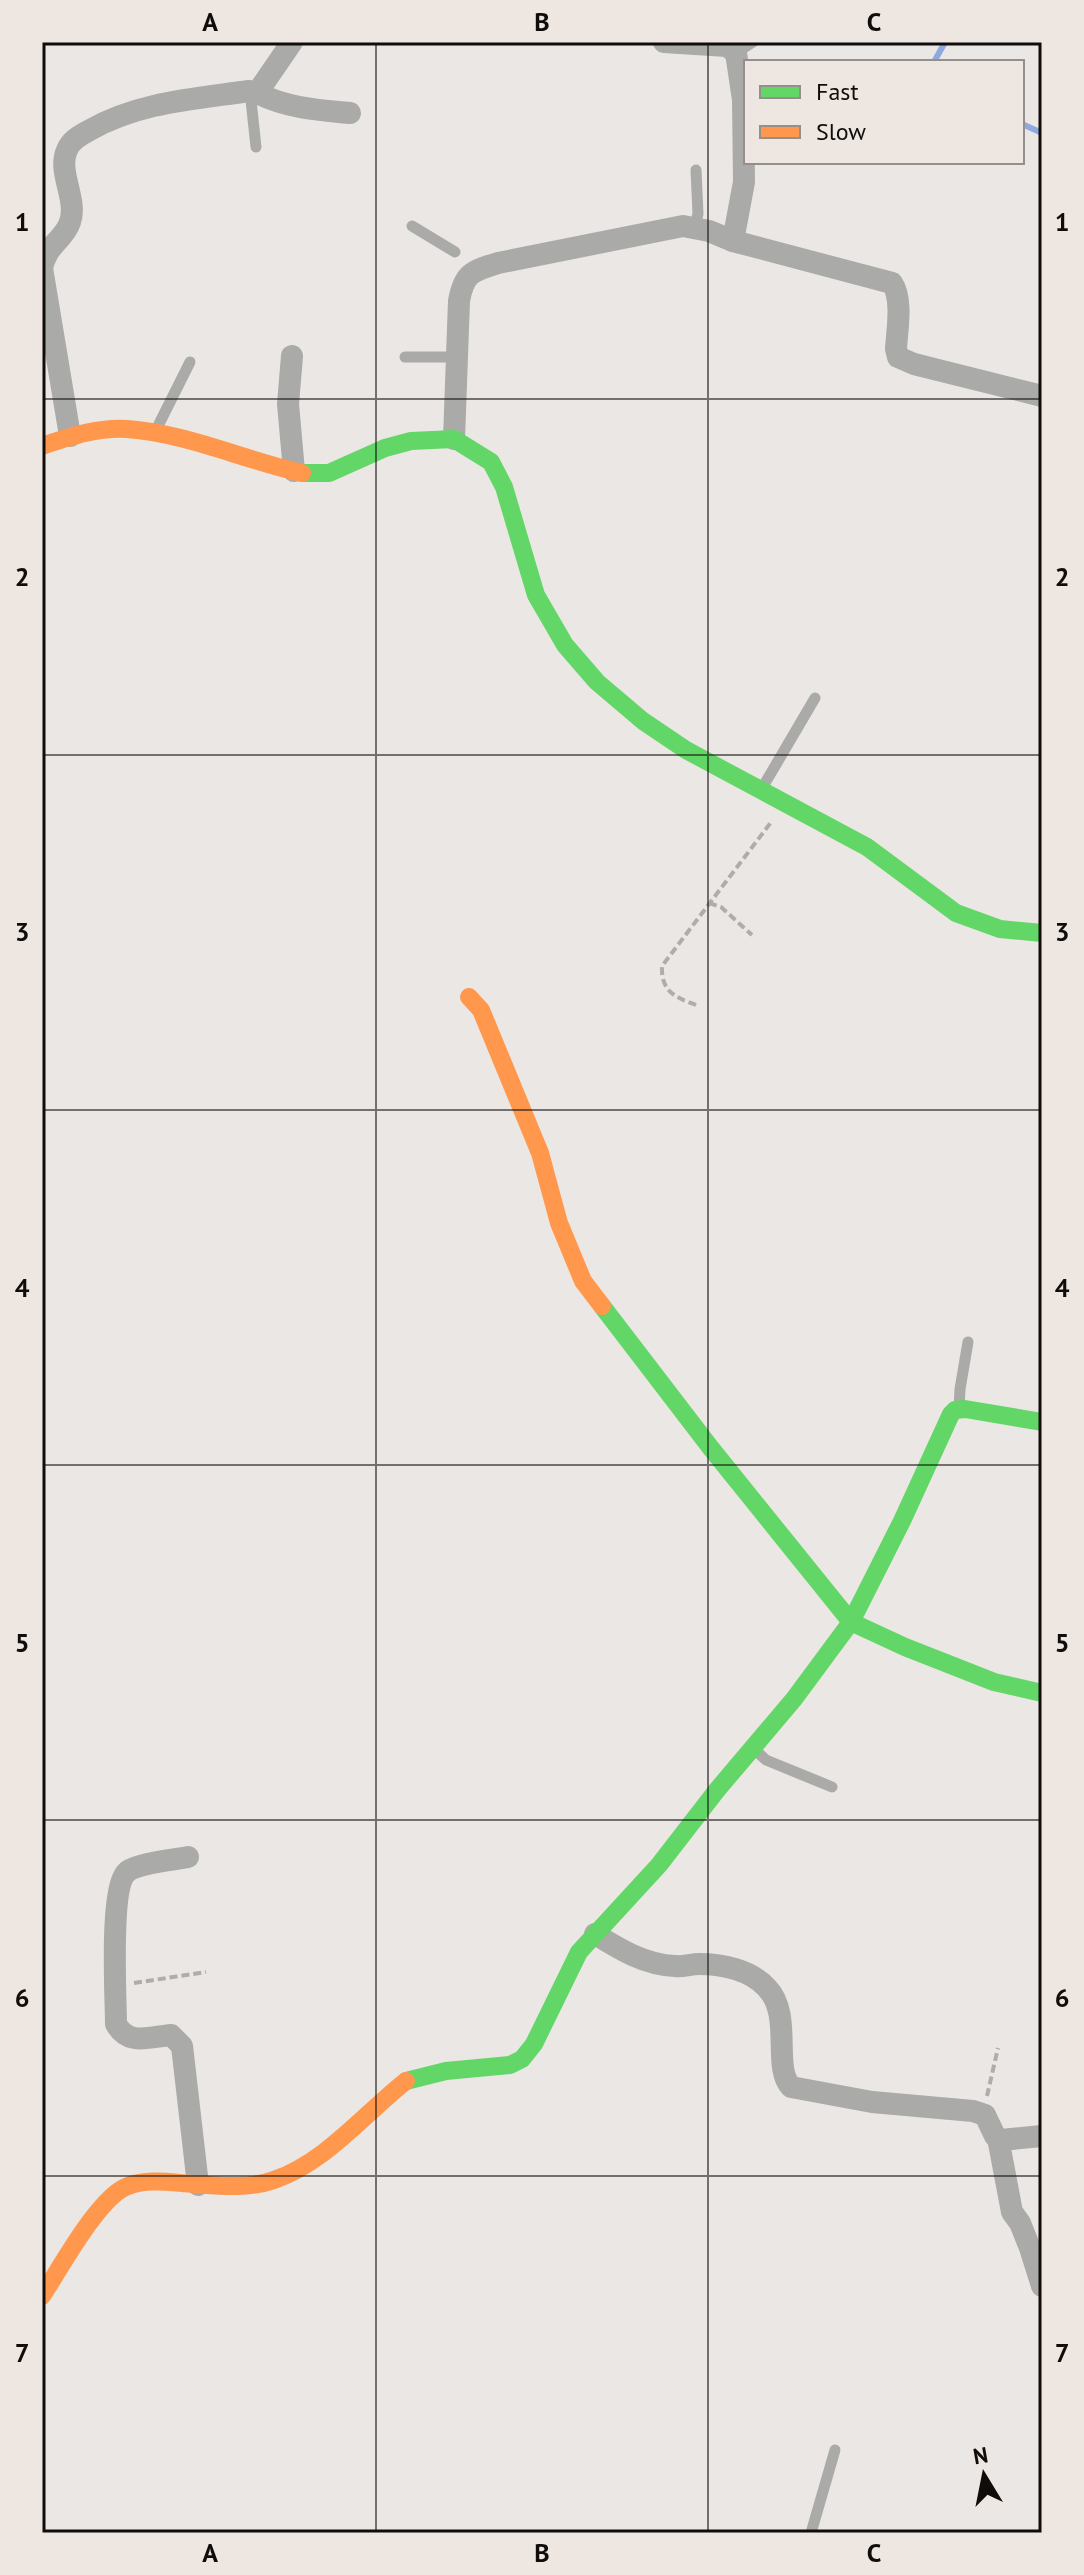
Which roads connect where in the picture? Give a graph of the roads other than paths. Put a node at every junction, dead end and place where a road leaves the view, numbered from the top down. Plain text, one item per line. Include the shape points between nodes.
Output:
1 (292, 42) edge
2 (664, 42) edge
3 (744, 47) edge
4 (253, 92) junction
5 (350, 113) dead end
6 (256, 147) dead end
7 (696, 170) dead end
8 (412, 226) dead end
9 (694, 228) junction
10 (733, 241) junction
11 (455, 252) dead end
12 (292, 356) dead end
13 (405, 357) dead end
14 (456, 357) junction
15 (190, 362) dead end
16 (1042, 396) edge
17 (155, 433) junction
18 (70, 436) junction
19 (454, 439) junction
20 (42, 446) edge
21 (294, 471) junction
22 (815, 698) dead end
23 (761, 790) junction
24 (1042, 933) edge
25 (469, 997) dead end
26 (968, 1342) dead end
27 (959, 1410) junction
28 (1042, 1422) edge
29 (851, 1622) junction
30 (1042, 1693) edge
31 (753, 1748) junction
32 (832, 1787) dead end
33 (188, 1857) dead end
34 (595, 1934) junction
35 (1042, 2136) edge
36 (998, 2138) junction
37 (198, 2185) junction
38 (1042, 2286) edge
39 (42, 2296) edge
40 (835, 2450) dead end
41 (811, 2533) edge

1 - 4 street
2 - 3 street
3 - 10 street via 744,182
4 - 5 street via 301,108
4 - 6 lane
4 - 18 street via 142,107 91,129 67,150 71,221 47,251 42,268
7 - 9 lane
8 - 11 lane
9 - 10 street
9 - 14 street via 644,232 472,268 462,285
10 - 16 street via 892,283 897,289 898,357
12 - 21 street via 288,404
13 - 14 lane
14 - 19 street
15 - 17 lane
17 - 18 street via 124,429
17 - 21 street
18 - 20 street
19 - 21 street via 398,444 329,473
19 - 23 street via 491,462 504,487 536,595 580,663 643,721
22 - 23 lane
23 - 24 street via 867,847 956,913 1000,929
25 - 29 street via 481,1010 540,1153 559,1223 583,1281
26 - 27 lane
27 - 28 street
27 - 29 street via 951,1414
29 - 30 street via 994,1682
29 - 31 street
31 - 32 lane via 766,1760
31 - 34 street via 659,1865
33 - 37 street via 124,1873 115,1923 116,2024 129,2038 171,2035 182,2046
34 - 36 street via 655,1963 723,1966 757,1977 776,1999 784,2074 791,2087 872,2102 973,2111 985,2115
34 - 37 street via 572,1962 522,2059 406,2081 292,2173 252,2185
35 - 36 street
36 - 38 street via 1012,2212
37 - 39 street via 122,2187 104,2204
40 - 41 lane

